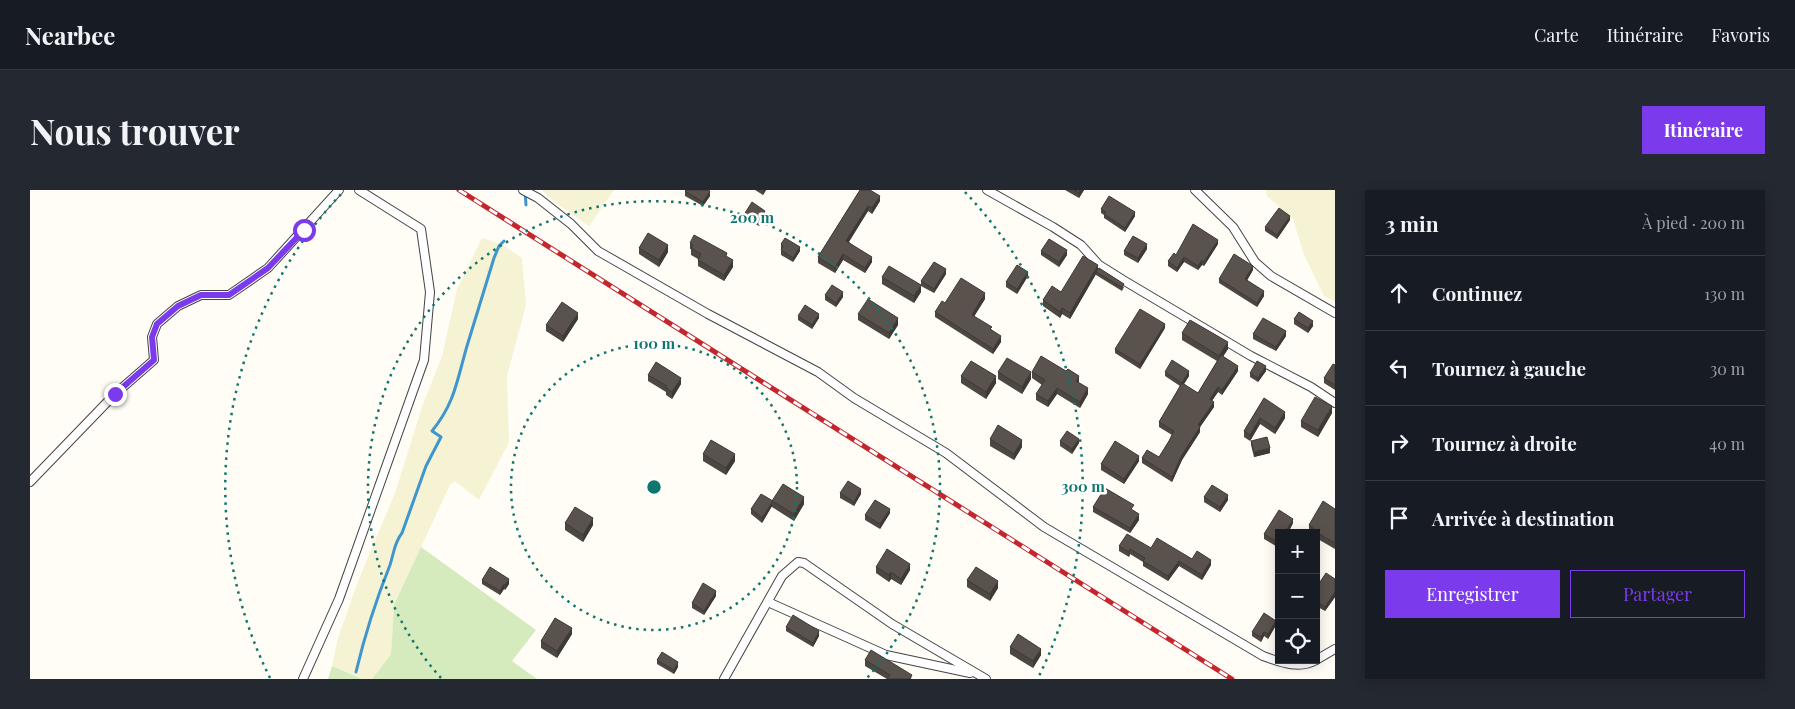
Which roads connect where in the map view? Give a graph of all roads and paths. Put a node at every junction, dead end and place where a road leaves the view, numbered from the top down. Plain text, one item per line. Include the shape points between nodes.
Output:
1 (339, 190) edge
2 (359, 190) edge
3 (523, 190) edge
4 (987, 190) edge
5 (1195, 190) edge
6 (1335, 313) edge
7 (1335, 402) edge
8 (30, 482) edge
9 (768, 602) junction
10 (1335, 649) edge
11 (1320, 658) edge
12 (1275, 660) edge
13 (974, 677) edge
14 (304, 679) edge
15 (724, 679) edge
16 (986, 679) edge

1 - 8 street via 268,268 229,295 201,295 178,306 157,324 152,337 154,360 115,394
2 - 14 street via 420,229 430,292 424,360 339,599
3 - 12 street via 571,224 598,250 708,314 818,372 854,398 946,453 1044,528
4 - 7 street via 1054,227 1123,280
5 - 6 street via 1233,228 1255,262 1271,276
9 - 13 street via 886,655
9 - 13 street via 791,566 804,563
9 - 15 street
10 - 11 street
13 - 16 street

